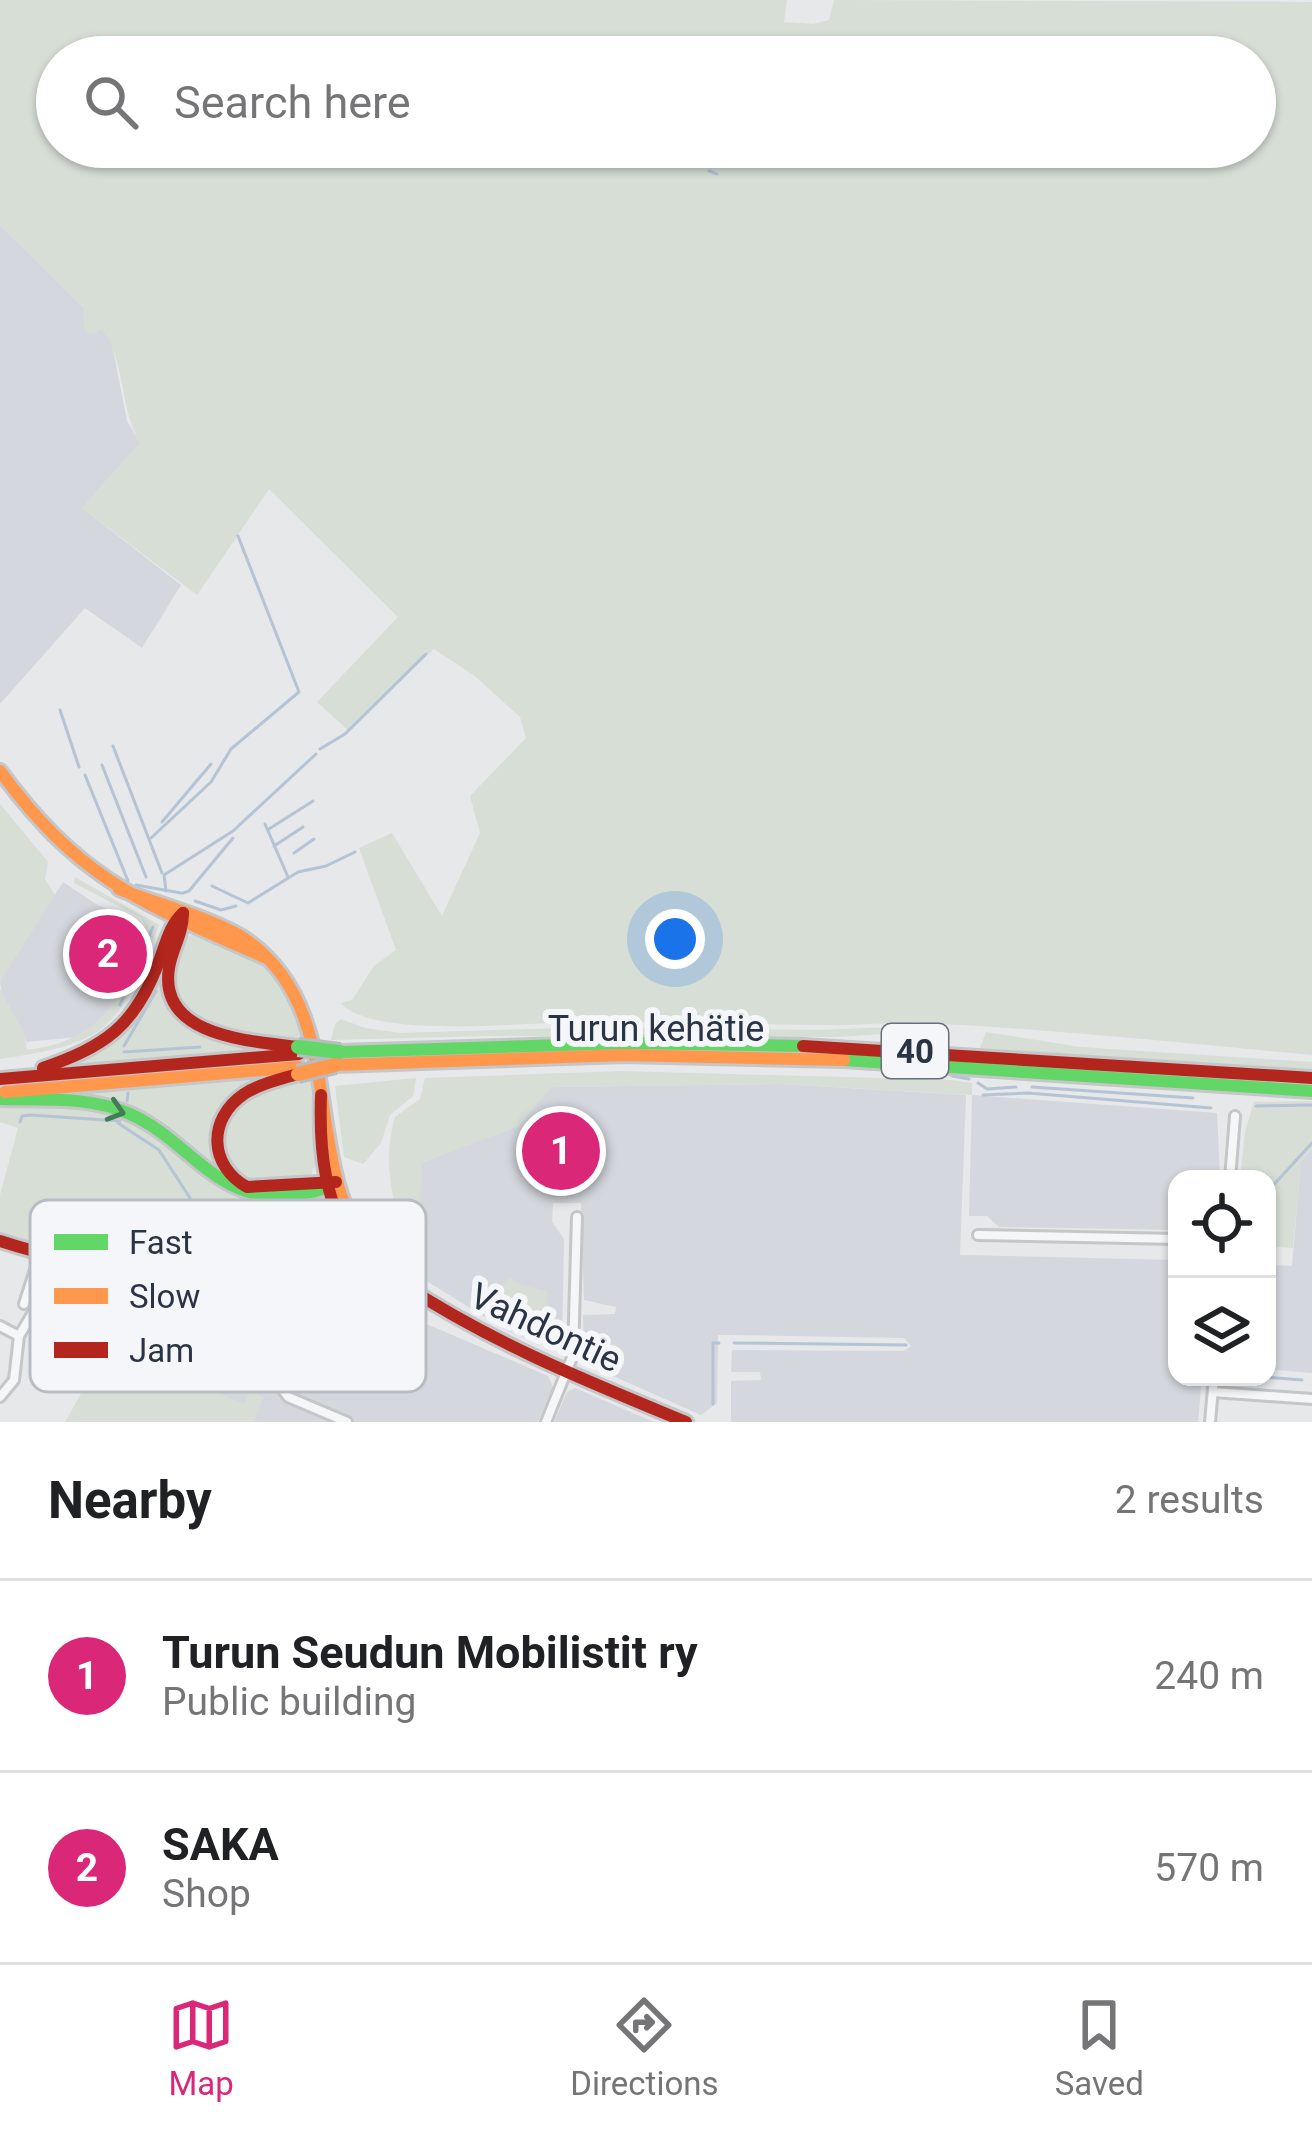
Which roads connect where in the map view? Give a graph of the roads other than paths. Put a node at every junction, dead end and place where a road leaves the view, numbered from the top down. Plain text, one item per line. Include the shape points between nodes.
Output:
1 (0, 771) edge
2 (181, 919) junction
3 (342, 1059) junction
4 (298, 1061) junction
5 (5, 1078) edge
6 (1312, 1078) edge
7 (1312, 1091) edge
8 (0, 1096) edge
9 (1235, 1116) dead end
10 (1231, 1170) edge
11 (330, 1183) junction
12 (334, 1200) edge
13 (577, 1216) dead end
14 (978, 1235) dead end
15 (1168, 1239) edge
16 (0, 1241) edge
17 (30, 1251) edge
18 (30, 1285) edge
19 (426, 1303) edge
20 (24, 1304) dead end
21 (30, 1318) edge
22 (0, 1326) edge
23 (19, 1336) junction
24 (567, 1372) junction
25 (1213, 1386) edge
26 (284, 1392) edge
27 (1213, 1392) junction
28 (0, 1397) edge
29 (1312, 1400) edge
30 (347, 1422) edge
31 (546, 1422) edge
32 (686, 1422) edge
33 (1210, 1422) edge

1 - 2 main road, Vahdontie via 53,841 94,874
2 - 4 main road via 168,977 182,1012 218,1035
2 - 5 main road via 122,1031 80,1057
2 - 11 main road, Vahdontie via 243,937 287,979 305,1010
3 - 4 main road, bridge
3 - 4 main road, bridge
3 - 6 main road, Turun kehätie / 40 via 625,1042 820,1046
3 - 7 main road, Turun kehätie / 40 via 788,1058
4 - 5 main road
4 - 8 main road
4 - 11 main road via 234,1101 220,1122 218,1153 230,1176 257,1189
8 -> 11 main road via 132,1115 254,1198
9 - 10 street
11 - 12 main road, Vahdontie
13 - 24 street
14 - 15 street
16 - 17 main road
18 - 20 street
19 - 24 main road, Vahdontie
21 - 23 street
22 - 23 street
23 - 28 street via 14,1381
24 - 31 street
24 - 32 main road, Vahdontie
25 - 27 street
26 - 30 street
27 - 29 street
27 - 33 street

